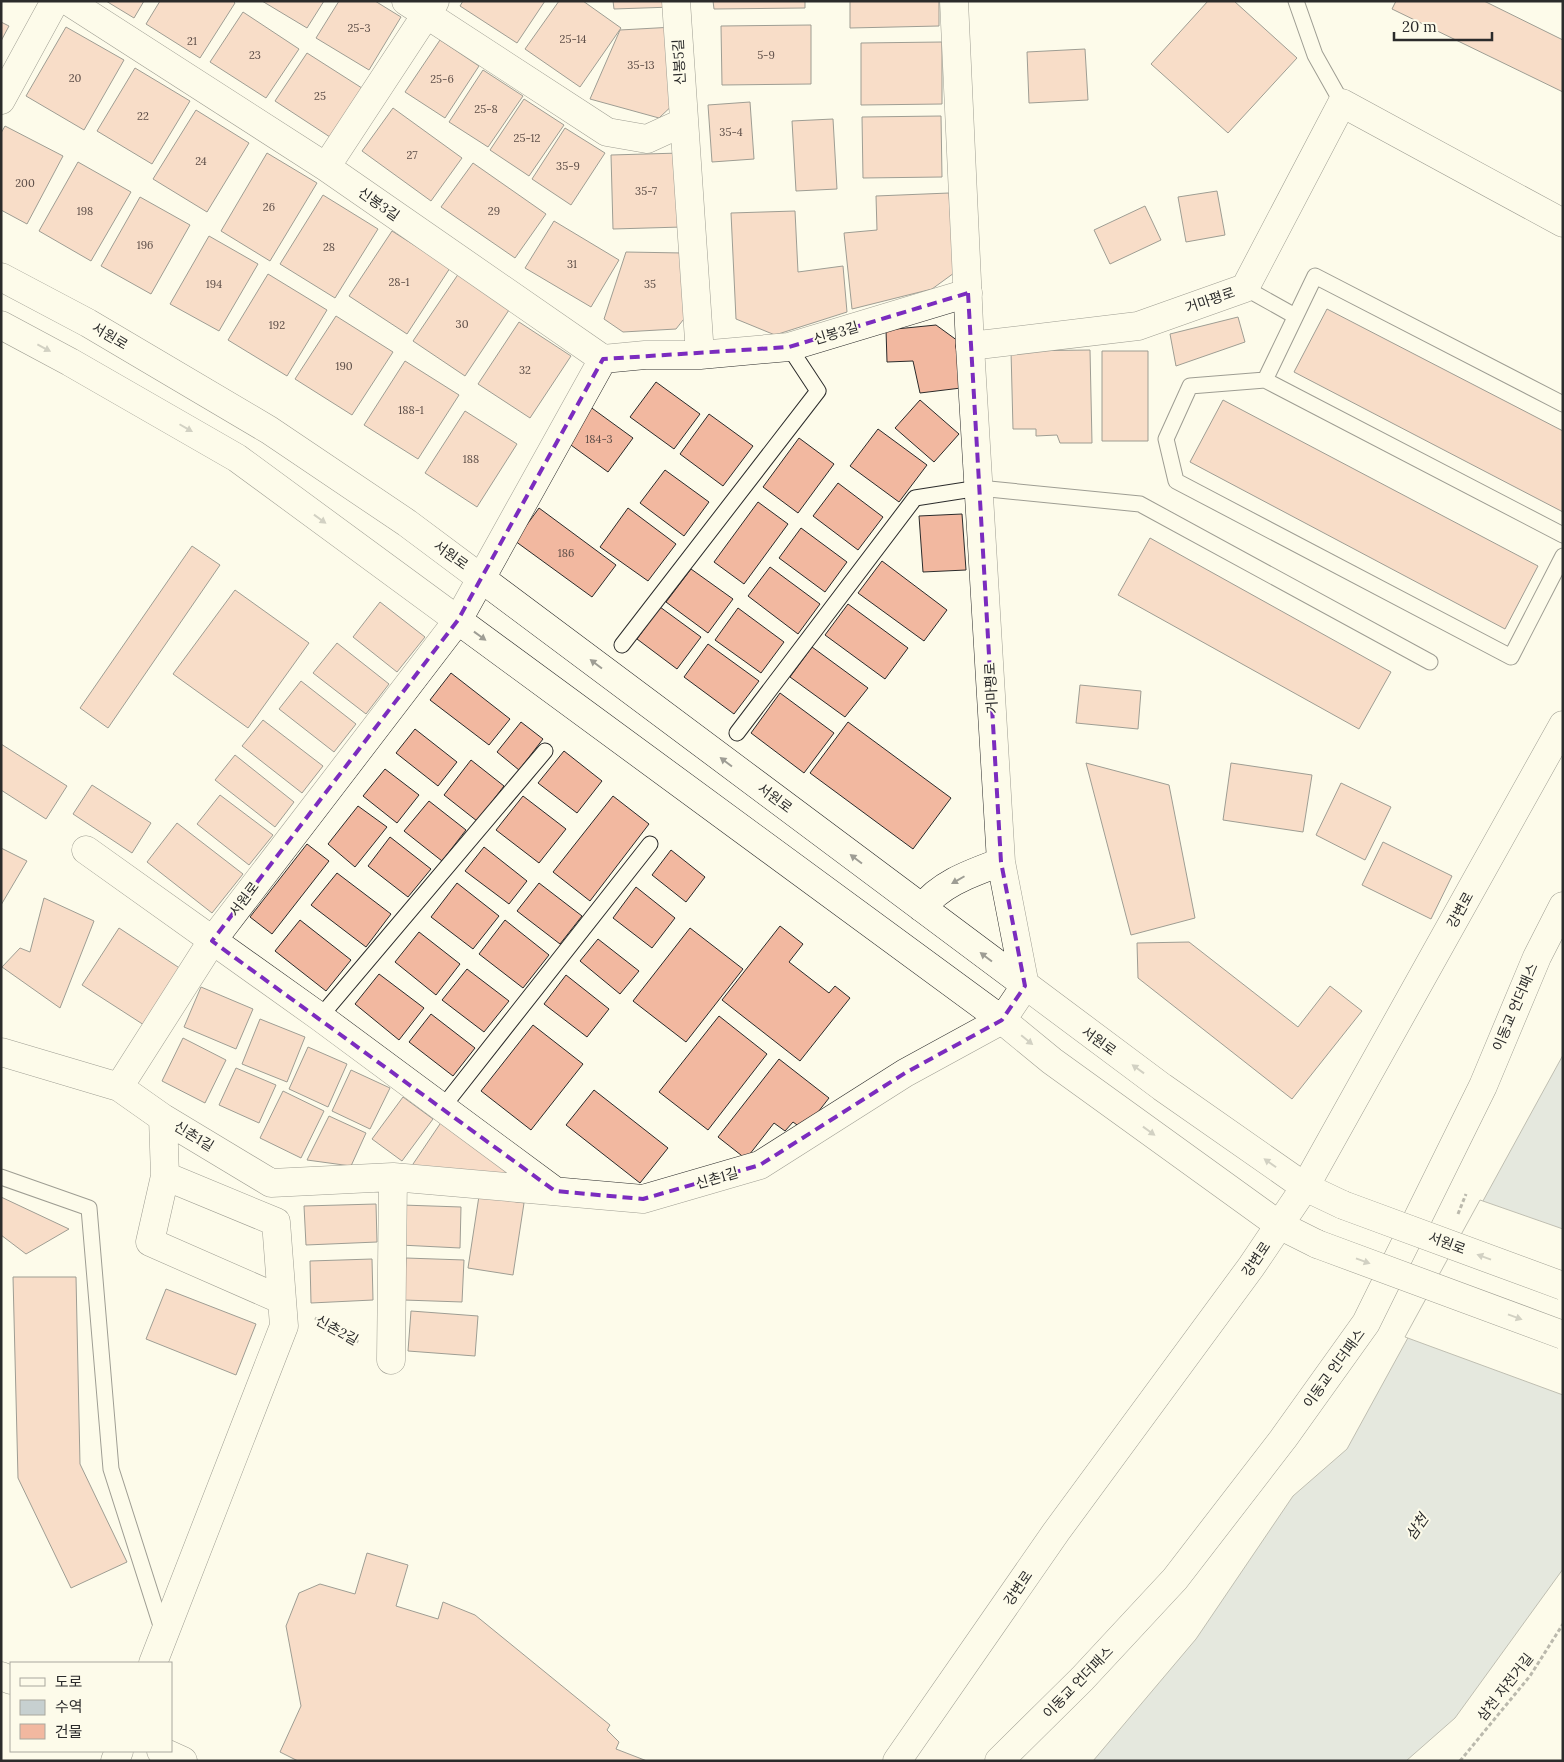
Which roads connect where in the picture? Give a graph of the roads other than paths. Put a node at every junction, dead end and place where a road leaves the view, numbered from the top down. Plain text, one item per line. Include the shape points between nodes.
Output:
1 (55, 1) edge
2 (68, 1) edge
3 (676, 1) edge
4 (954, 1) edge
5 (1296, 1) edge
6 (423, 6) edge
7 (1, 100) edge
8 (1342, 102) junction
9 (682, 123) junction
10 (326, 167) junction
11 (1563, 223) edge
12 (1, 277) edge
13 (1245, 288) junction
14 (968, 293) junction
15 (1294, 316) junction
16 (1, 325) edge
17 (970, 346) junction
18 (789, 347) junction
19 (700, 354) junction
20 (603, 359) junction
21 (1265, 380) junction
22 (1563, 404) edge
23 (979, 488) junction
24 (1563, 535) edge
25 (1563, 556) edge
26 (481, 577) junction
27 (458, 620) junction
28 (622, 645) dead end
29 (1430, 662) dead end
30 (1563, 725) edge
31 (737, 733) dead end
32 (545, 751) dead end
33 (650, 844) dead end
34 (86, 850) dead end
35 (1001, 862) junction
36 (1563, 906) edge
37 (922, 908) junction
38 (212, 941) junction
39 (1025, 986) junction
40 (320, 1017) junction
41 (1002, 1020) junction
42 (4, 1050) edge
43 (119, 1087) junction
44 (442, 1108) junction
45 (163, 1118) junction
46 (165, 1176) junction
47 (1, 1177) edge
48 (393, 1177) junction
49 (1305, 1187) junction
50 (555, 1191) junction
51 (1279, 1225) junction
52 (1563, 1286) edge
53 (282, 1300) junction
54 (1563, 1334) edge
55 (391, 1360) road end
56 (164, 1636) junction
57 (154, 1662) edge
58 (163, 1752) edge
59 (184, 1761) edge
60 (897, 1761) edge
61 (999, 1761) edge

1 - 7 street
2 - 10 street, 신봉3길
3 - 9 street, 신봉5길
4 - 14 street, 거마평로
5 - 8 lane via 1315,55
6 - 9 street via 607,132 647,140
6 - 10 street
8 - 11 street
8 - 13 street, 거마평로
9 - 19 street
10 - 20 street, 신봉3길
12 - 26 street, 서원로 via 88,323 269,430
13 - 15 lane
13 - 17 street, 거마평로 via 1138,326
14 - 17 street, 거마평로
14 - 18 street, 신봉3길
15 - 21 lane
15 - 22 lane via 1315,276
16 -> 27 street via 238,458
17 - 23 street, 거마평로
18 - 19 street, 신봉3길
18 - 28 lane via 818,391
19 - 20 street, 신봉3길
20 - 26 street, 서원로
21 - 24 lane
21 - 25 lane via 1190,386 1166,438 1176,481 1511,657
23 - 29 lane via 1140,504
23 - 31 lane via 916,498
23 - 35 street, 거마평로
26 - 27 street, 서원로
37 -> 26 street, 서원로
27 - 38 street, 서원로
27 -> 41 street
30 - 49 street, 강변로
32 - 40 lane
33 - 44 lane
34 - 38 street
35 -> 37 street via 932,895
35 - 39 street, 거마평로
36 - 61 street, 이동교 언더패스 via 1521,993 1483,1086 1366,1323 1283,1439 1175,1579 1082,1679
39 -> 37 street, 서원로
38 - 40 street
38 - 43 street, 서원로
39 - 41 street
49 -> 39 street, 서원로
40 - 44 street
41 - 50 street, 신촌1길 via 904,1073 760,1165 643,1199
41 -> 51 street via 1052,1061
42 - 43 street, 신촌1길
43 - 45 street, 신촌1길
44 - 50 street
45 - 46 street
45 - 48 street, 신촌1길 via 271,1183
46 - 53 street via 276,1222
46 - 53 street via 150,1242
47 - 56 lane via 89,1208 111,1469
48 - 50 street, 신촌1길
48 - 55 street
49 - 51 street, 강변로
52 -> 49 street, 서원로, bridge via 1343,1205
51 -> 54 street, bridge via 1317,1244
51 - 60 street, 강변로 via 1056,1532
53 - 56 street via 284,1326
56 - 57 street
58 - 59 street

